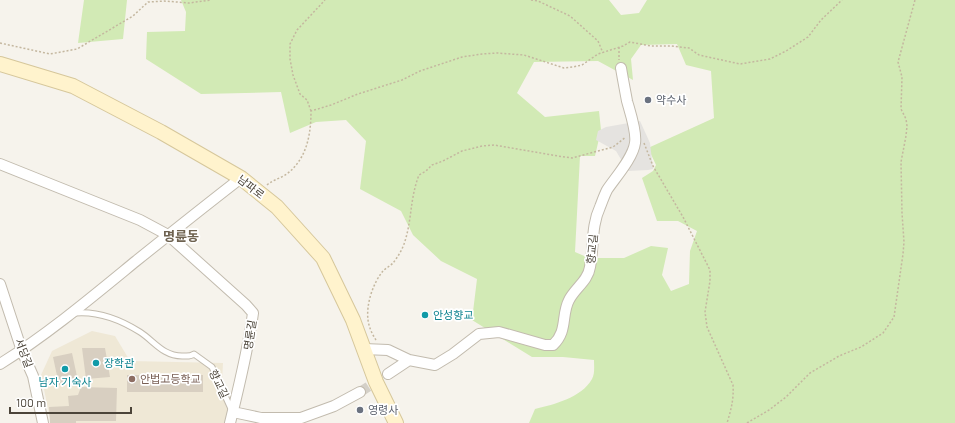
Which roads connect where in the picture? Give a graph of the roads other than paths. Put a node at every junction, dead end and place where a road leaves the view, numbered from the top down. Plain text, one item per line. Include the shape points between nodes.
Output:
1 (0, 64) edge
2 (622, 68) road end
3 (0, 164) edge
4 (241, 178) junction
5 (168, 235) junction
6 (0, 284) edge
7 (72, 313) junction
8 (364, 349) junction
9 (22, 351) junction
10 (409, 360) junction
11 (0, 364) edge
12 (388, 374) tunnel mouth
13 (360, 392) tunnel mouth
14 (232, 412) junction
15 (43, 423) edge
16 (230, 423) edge
17 (396, 423) edge

1 - 4 street, 남파로 via 73,86
2 - 10 street, 향교길 via 635,143 599,209 594,226 590,268 586,279 568,301 562,332 557,341 553,345 545,345 499,332 479,334 435,365
3 - 5 street, 명륜길 via 140,220
4 - 5 street
4 - 8 street, 남파로 via 277,207 323,258
5 - 7 street
5 - 14 street, 명륜길 via 253,313 247,357
6 - 9 street, 서당길
7 - 9 street
7 - 14 lane, 향교길 via 82,312 117,320 140,332 165,352 190,357 194,354 212,366
8 - 10 street via 388,350
8 - 17 street, 남파로 via 376,382
9 - 11 street
9 - 15 street, 서당길 via 33,376
10 - 12 street
13 - 14 street, 향교길 via 334,406 301,418 261,418
14 - 16 street, 명륜길

